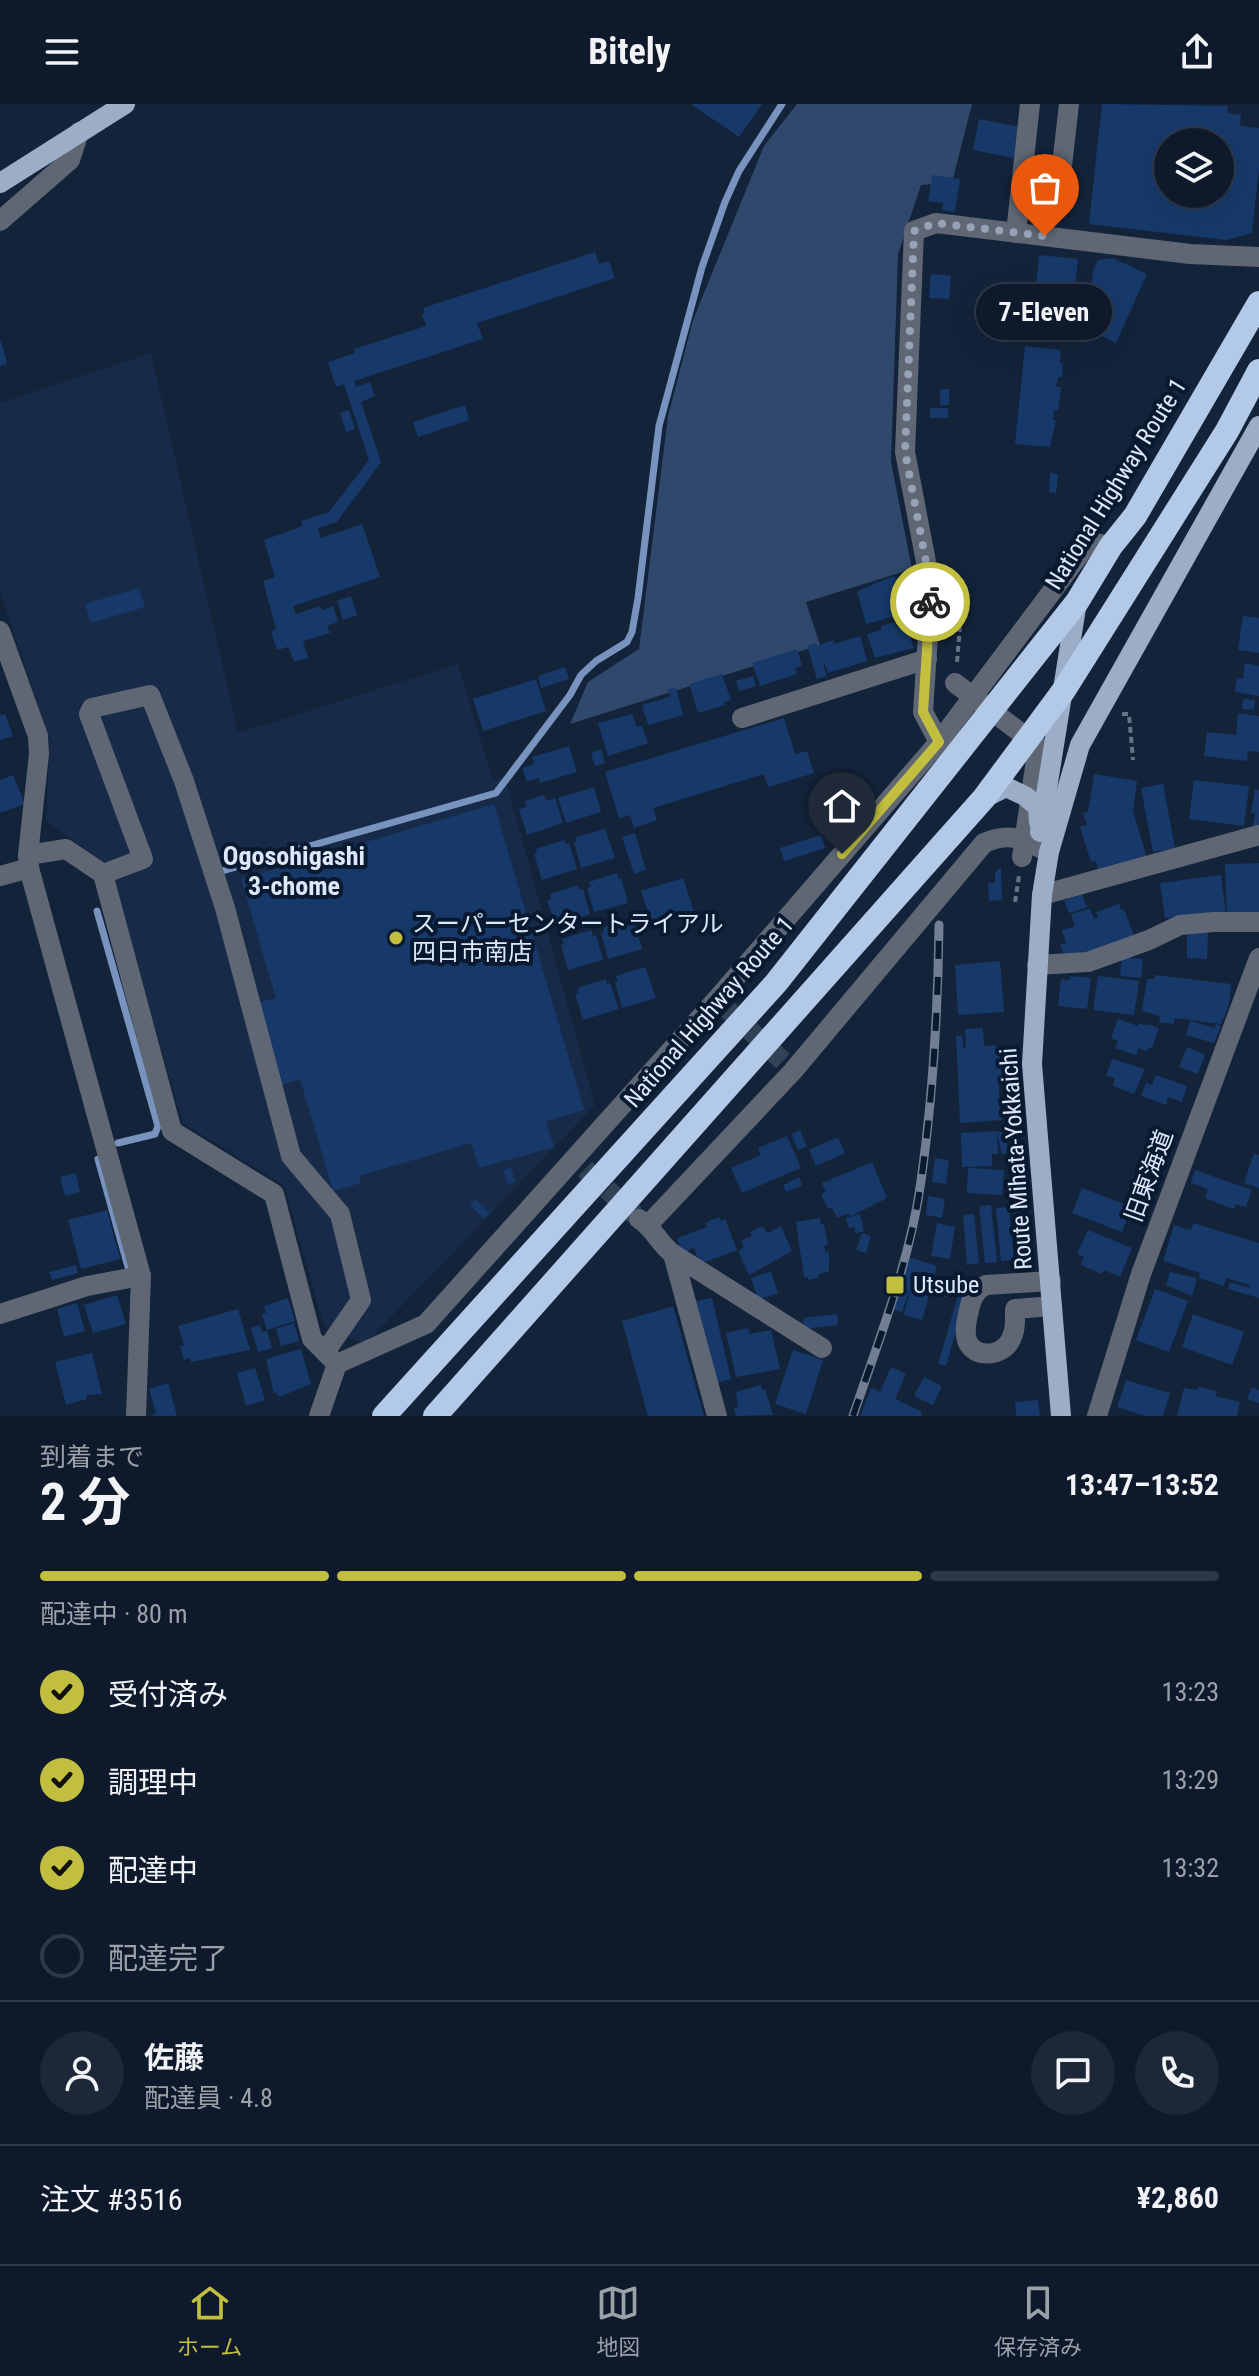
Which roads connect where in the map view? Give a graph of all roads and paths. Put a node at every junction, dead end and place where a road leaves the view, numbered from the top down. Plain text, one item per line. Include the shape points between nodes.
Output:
1 (125, 104) edge
2 (1030, 104) edge
3 (1069, 104) edge
4 (79, 132) junction
5 (0, 183) edge
6 (1057, 209) dead end
7 (0, 221) edge
8 (1016, 233) junction
9 (1259, 257) edge
10 (1259, 303) edge
11 (1259, 371) edge
12 (1256, 439) edge
13 (1111, 546) junction
14 (1077, 602) junction
15 (0, 631) edge
16 (927, 659) junction
17 (955, 683) dead end
18 (9, 684) edge
19 (1064, 690) junction
20 (1120, 715) dead end
21 (742, 718) dead end
22 (939, 742) junction
23 (1133, 760) dead end
24 (984, 798) junction
25 (1040, 832) junction
26 (1259, 835) edge
27 (1049, 852) junction
28 (1022, 857) dead end
29 (28, 861) junction
30 (103, 874) junction
31 (0, 876) edge
32 (1042, 895) junction
33 (1259, 922) edge
34 (1259, 958) edge
35 (1037, 965) junction
36 (1255, 983) edge
37 (673, 1254) junction
38 (135, 1278) junction
39 (1051, 1281) junction
40 (1052, 1306) junction
41 (0, 1314) edge
42 (822, 1348) dead end
43 (331, 1358) junction
44 (136, 1416) edge
45 (319, 1416) edge
46 (384, 1416) edge
47 (435, 1416) edge
48 (717, 1416) edge
49 (1061, 1416) edge
50 (1097, 1416) edge

1 - 4 main road
2 - 8 street
3 - 6 street
4 - 5 main road
4 - 7 street via 70,160
8 - 9 street
8 - 16 street via 936,223 914,231 905,452 931,588
10 - 13 highway, National Highway Route 1 via 1135,516
11 - 19 highway
12 - 27 main road, Route Mihata-Yokkaichi via 1080,745
13 - 14 highway, National Highway Route 1
13 - 22 street via 1089,542
14 - 19 main road
14 - 46 highway, National Highway Route 1 via 776,983
15 - 18 street
16 - 21 street
16 - 22 street via 923,712
17 - 28 street via 1038,746
18 - 29 street via 38,736
19 - 24 highway
19 - 25 main road
20 - 23 path via 1129,714
22 - 43 street via 723,1005 426,1324
24 - 25 main road via 1006,787 1025,796 1038,807
24 - 47 highway
25 - 27 main road
26 - 32 street
27 - 32 main road, Route Mihata-Yokkaichi
27 - 37 street via 1010,836 984,843 644,1222
29 - 30 street via 66,849
29 - 31 street
29 - 38 street via 106,1146
30 - 43 street via 172,1131 274,1194 312,1339
30 - 43 street via 143,859 89,714 92,708 150,695 225,908 291,1156 340,1214 361,1300
32 - 35 main road, Route Mihata-Yokkaichi
33 - 35 street via 1180,925 1088,962
34 - 36 street, 旧東海道
35 - 39 main road, Route Mihata-Yokkaichi via 1032,1064
36 - 50 street, 旧東海道 via 1141,1274
37 - 42 street
37 - 48 street
38 - 41 street via 87,1286
38 - 44 street
39 - 40 main road, Route Mihata-Yokkaichi
39 - 40 street via 979,1288 968,1315 968,1343 983,1353 1002,1351 1014,1332 1015,1309
40 - 49 main road, Route Mihata-Yokkaichi
43 - 45 street

